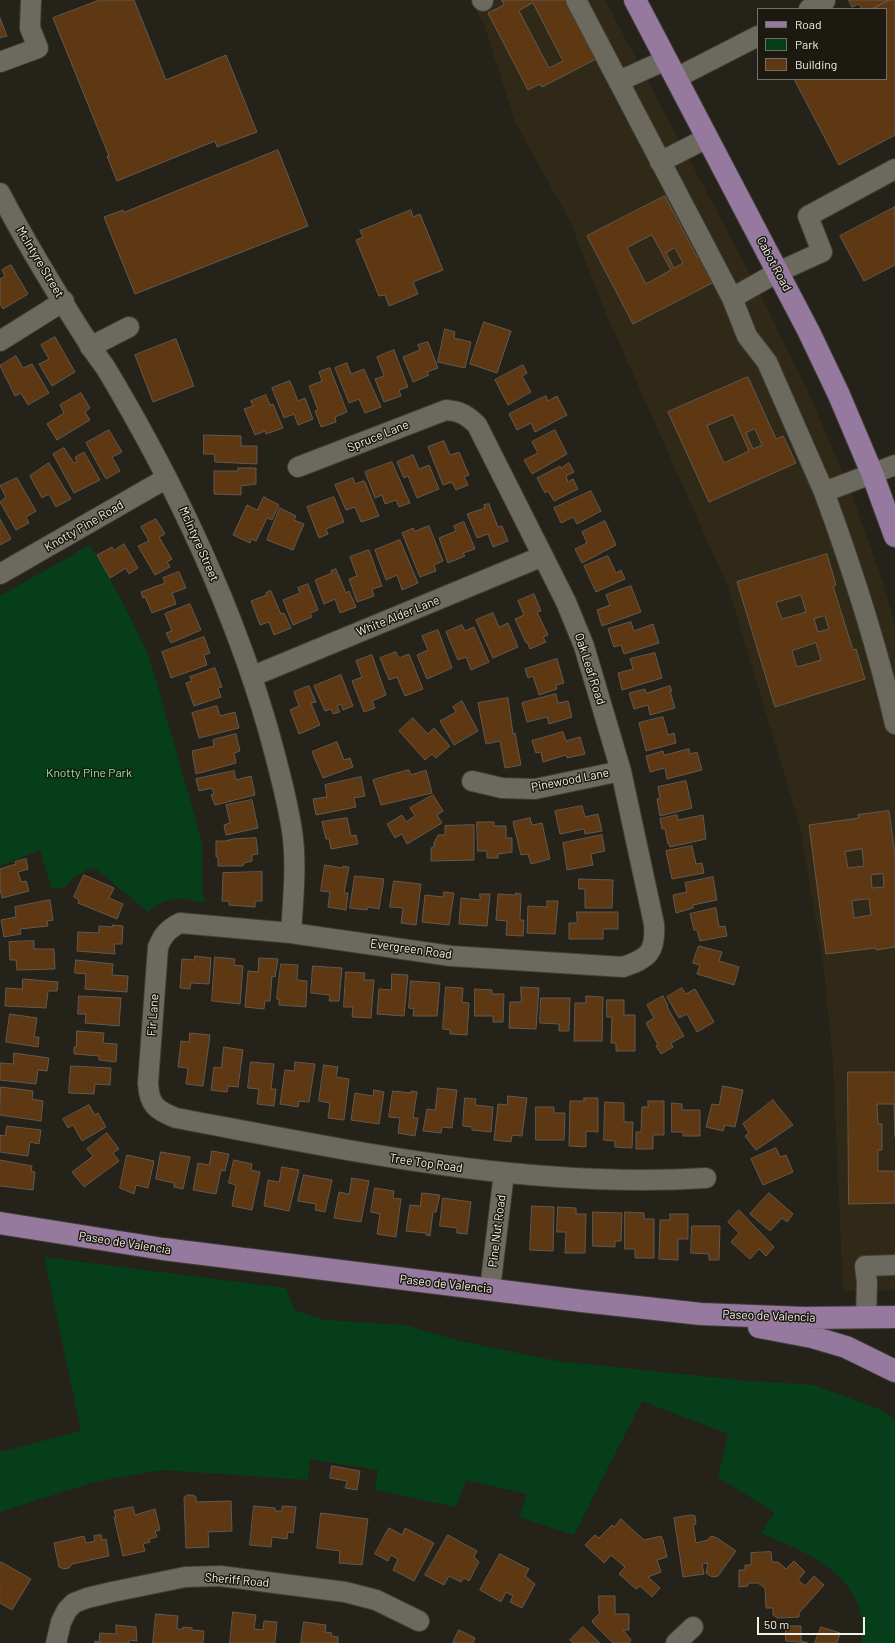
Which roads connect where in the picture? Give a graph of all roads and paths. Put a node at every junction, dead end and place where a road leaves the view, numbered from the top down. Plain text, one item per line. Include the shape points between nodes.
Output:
1 (31, 0) edge
2 (576, 0) edge
3 (635, 0) edge
4 (757, 36) edge
5 (0, 62) edge
6 (671, 69) junction
7 (619, 81) junction
8 (707, 138) junction
9 (660, 162) junction
10 (895, 169) edge
11 (0, 193) edge
12 (7, 224) edge
13 (778, 272) junction
14 (732, 298) junction
15 (64, 301) junction
16 (129, 327) dead end
17 (0, 341) edge
18 (90, 347) junction
19 (458, 411) joint
20 (895, 465) edge
21 (298, 467) dead end
22 (872, 473) junction
23 (167, 478) junction
24 (824, 492) junction
25 (895, 536) edge
26 (544, 556) junction
27 (0, 574) edge
28 (252, 676) junction
29 (895, 724) edge
30 (621, 771) junction
31 (472, 780) dead end
32 (170, 928) joint
33 (291, 933) junction
34 (651, 953) joint
35 (153, 1104) joint
36 (504, 1174) junction
37 (706, 1178) dead end
38 (0, 1223) edge
39 (895, 1265) edge
40 (490, 1289) junction
41 (701, 1314) junction
42 (866, 1317) junction
43 (895, 1317) edge
44 (895, 1371) edge
45 (419, 1621) dead end
46 (693, 1627) dead end
47 (56, 1643) edge
48 (676, 1643) edge

1 - 5 street via 30,28 40,54
2 - 7 street
3 - 6 main road, Cabot Road
4 - 6 street
6 - 7 street
6 - 8 main road, Cabot Road
7 - 9 street
8 - 9 street
8 - 13 main road, Cabot Road
9 - 14 street
10 - 13 street via 808,216 822,252
11 - 12 street, McIntyre Street
12 - 15 street, McIntyre Street
13 - 14 street
13 - 22 main road, Cabot Road via 839,395
14 - 24 street via 747,336 767,362
15 - 17 street
15 - 18 street, McIntyre Street
16 - 18 street
18 - 23 street, McIntyre Street via 109,375
19 - 21 street, Spruce Lane via 446,410 434,414
19 - 26 street, Oak Leaf Road via 470,417 477,425
20 - 22 street
22 - 24 street
22 - 25 main road, Cabot Road
23 - 27 street, Knotty Pine Road
23 - 28 street, McIntyre Street via 200,543
24 - 29 street via 850,563 880,662
26 - 28 street, White Alder Lane
26 - 30 street, Oak Leaf Road via 584,646
28 - 33 street, McIntyre Street via 276,759 292,832 295,874
30 - 31 street, Pinewood Lane via 536,789 502,788
30 - 34 street, Oak Leaf Road via 654,924 655,938
32 - 33 street, Evergreen Road via 180,923 193,923
32 - 35 street, Fir Lane via 162,936 158,947 148,1083 148,1095
33 - 34 street, Evergreen Road via 451,956 623,967
35 - 36 street, Tree Top Road via 163,1113 176,1118 400,1160
36 - 37 street, Tree Top Road via 596,1179
36 - 40 street, Pine Nut Road
38 - 40 main road, Paseo de Valencia via 164,1249
39 - 42 street via 864,1266 867,1282
40 - 41 main road, Paseo de Valencia
41 - 42 main road, Paseo de Valencia via 804,1318
41 - 44 main road via 812,1337 846,1347
42 - 43 main road, Paseo de Valencia
45 - 47 street, Sheriff Road via 376,1600 345,1592 220,1576 185,1578 112,1592 74,1603 61,1622
46 - 48 street

